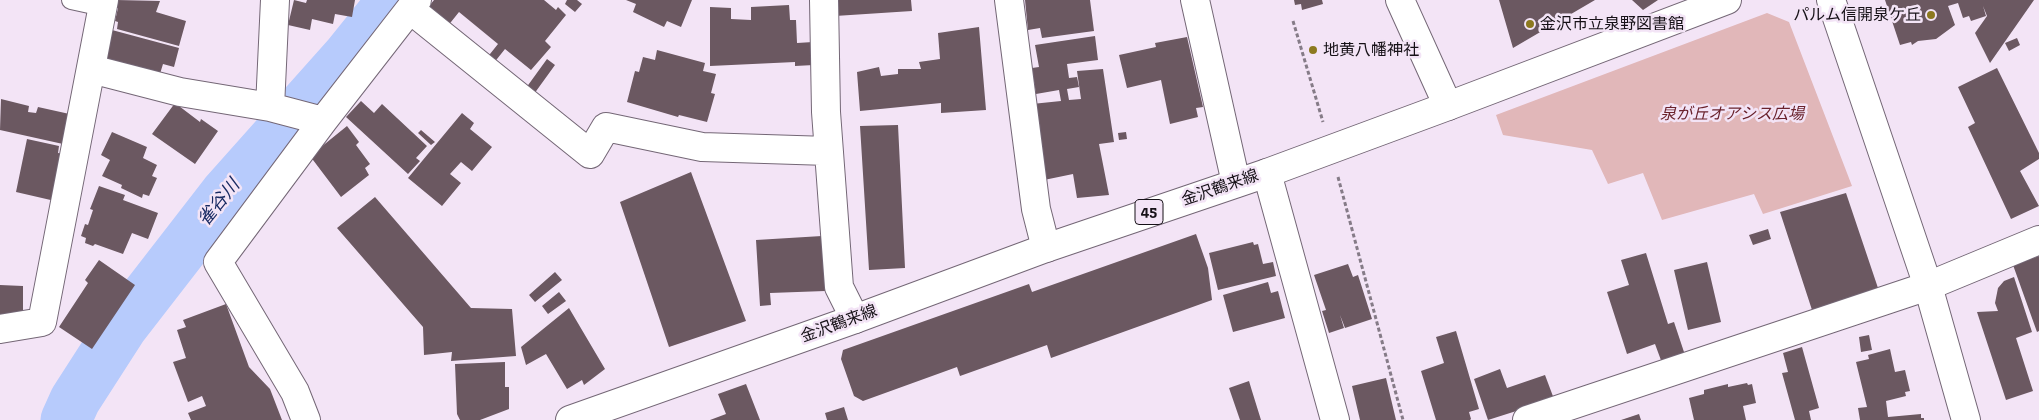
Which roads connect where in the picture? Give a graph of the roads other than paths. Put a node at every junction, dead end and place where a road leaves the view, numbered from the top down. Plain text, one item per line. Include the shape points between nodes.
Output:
1 (71, 0) edge
2 (275, 0) edge
3 (824, 0) edge
4 (1009, 0) edge
5 (1195, 0) edge
6 (1400, 0) edge
7 (1727, 0) edge
8 (1831, 0) edge
9 (104, 3) edge
10 (414, 5) edge
11 (91, 69) junction
12 (1448, 106) junction
13 (274, 108) junction
14 (318, 120) junction
15 (828, 151) junction
16 (1267, 172) junction
17 (1236, 183) junction
18 (2039, 240) edge
19 (1046, 248) junction
20 (1928, 286) junction
21 (855, 319) junction
22 (0, 329) edge
23 (1962, 412) edge
24 (306, 420) edge
25 (570, 420) edge
26 (1334, 420) edge
27 (1527, 420) edge

1 - 9 lane
2 - 13 street
3 - 15 street
4 - 19 street via 1036,209
5 - 17 street
6 - 12 street
7 - 12 street, 金沢鶴来線 / 45
8 - 20 street
9 - 11 street
10 - 14 street
10 - 15 street via 590,154 606,127 702,147
11 - 13 street via 180,92
11 - 22 street via 42,322
12 - 16 street, 金沢鶴来線 / 45
13 - 14 street
14 - 24 street via 218,262 295,392
15 - 21 street via 839,288
16 - 17 street, 金沢鶴来線 / 45
16 - 26 street
17 - 19 street, 金沢鶴来線 / 45
18 - 20 street
19 - 21 street, 金沢鶴来線 / 45
20 - 23 street
20 - 27 street
21 - 25 street, 金沢鶴来線 / 45

